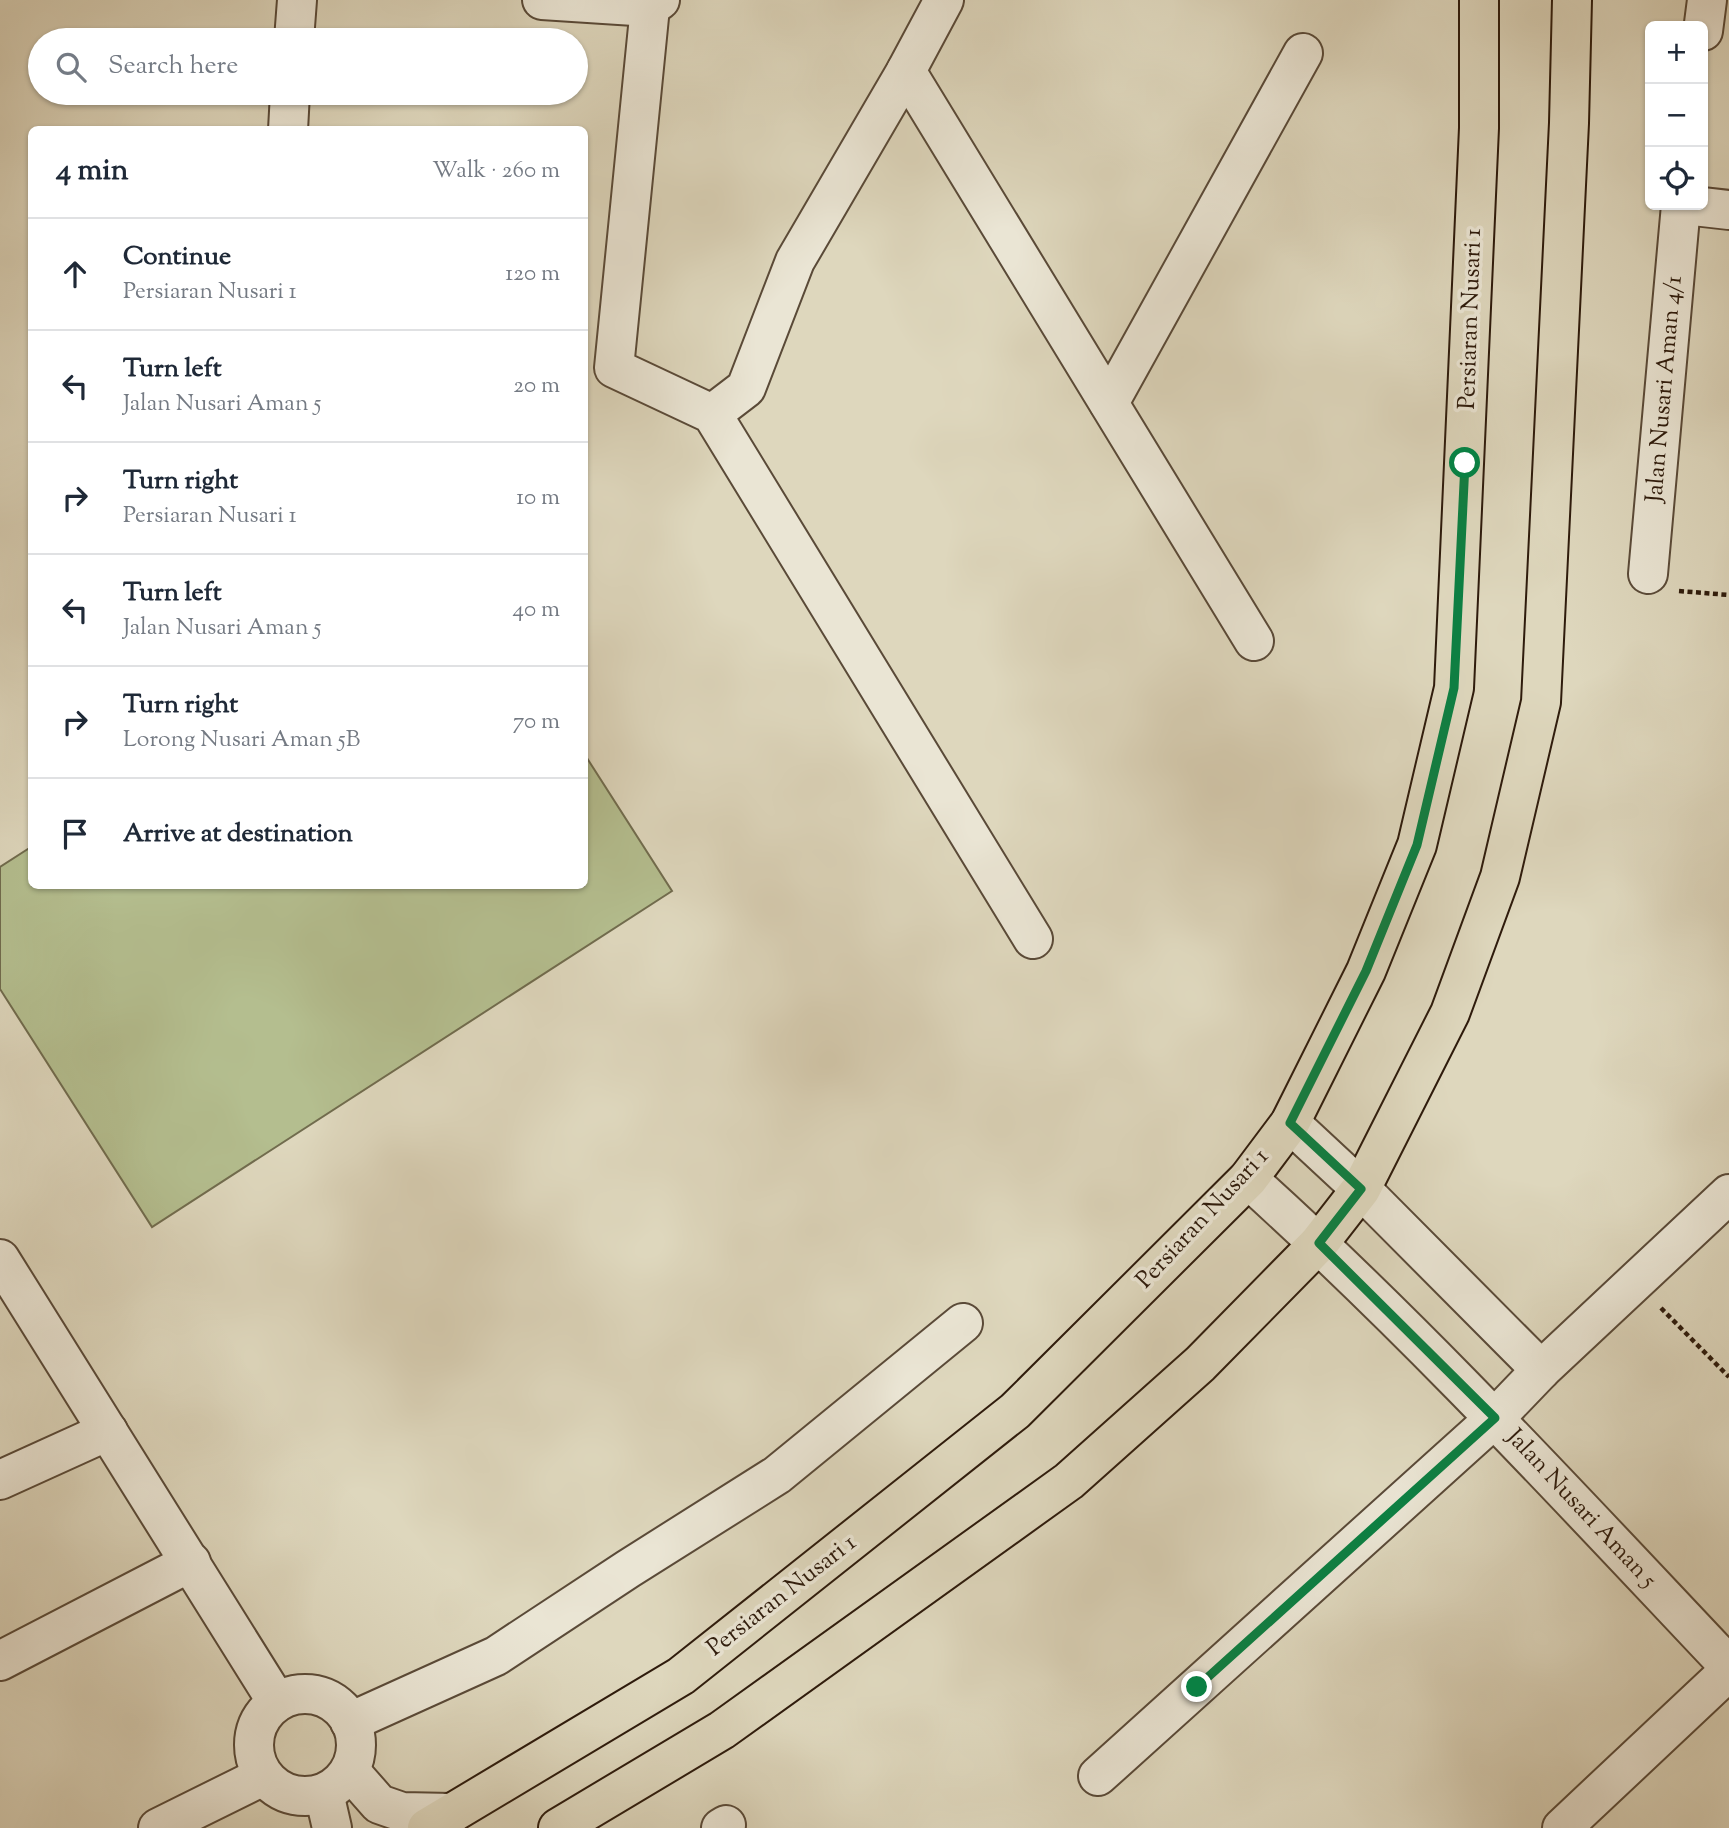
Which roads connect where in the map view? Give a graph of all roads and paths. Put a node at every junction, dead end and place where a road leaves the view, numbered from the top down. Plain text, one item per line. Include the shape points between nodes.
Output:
1 (297, 0) edge
2 (542, 0) edge
3 (944, 0) edge
4 (1479, 0) edge
5 (1572, 0) edge
6 (1706, 0) edge
7 (655, 4) edge
8 (1704, 21) edge
9 (295, 28) edge
10 (1303, 53) dead end
11 (906, 71) junction
12 (289, 105) edge
13 (288, 126) edge
14 (1708, 208) edge
15 (1683, 210) edge
16 (1729, 210) edge
17 (1109, 403) junction
18 (712, 414) junction
19 (1648, 574) joint
20 (1729, 595) edge
21 (1254, 641) dead end
22 (1034, 939) dead end
23 (1290, 1123) junction
24 (1248, 1179) junction
25 (1361, 1189) junction
26 (1729, 1194) edge
27 (1319, 1243) junction
28 (1, 1261) edge
29 (1635, 1283) junction
30 (963, 1323) dead end
31 (1541, 1370) junction
32 (1729, 1377) edge
33 (1495, 1418) junction
34 (108, 1431) junction
35 (0, 1480) edge
36 (191, 1562) junction
37 (0, 1661) edge
38 (1729, 1669) edge
39 (277, 1702) junction
40 (350, 1722) junction
41 (263, 1776) junction
42 (1098, 1776) dead end
43 (335, 1797) edge
44 (440, 1820) edge
45 (158, 1828) edge
46 (558, 1828) edge
47 (1562, 1828) edge

1 - 9 street
2 - 7 street
3 - 11 street
4 - 23 main road, Persiaran Nusari 1 via 1479,128 1454,688 1417,845 1366,971
5 - 25 main road via 1541,702 1500,877 1450,1013
6 - 8 street
7 - 18 street via 614,368
10 - 17 street
11 - 17 street
11 - 18 street via 795,261 746,388
12 - 13 street
14 - 16 street
15 - 19 street, Jalan Nusari Aman 4/1
17 - 21 street
18 - 22 street
19 - 20 path via 1674,590
23 - 24 main road, Persiaran Nusari 1
23 - 25 street
24 - 27 street, Jalan Nusari Aman 5
24 - 44 main road, Persiaran Nusari 1 via 1015,1411 681,1676
25 - 27 main road
25 - 31 street
26 - 29 street
27 - 33 street, Jalan Nusari Aman 5
27 - 46 main road via 1200,1364 1069,1481 722,1730
28 - 34 street
29 - 31 street
29 - 32 path
30 - 40 street via 777,1475 496,1656
31 - 33 street
33 - 38 street, Jalan Nusari Aman 5
33 - 42 street
34 - 35 street
34 - 36 street
36 - 37 street
36 - 39 street
38 - 47 street
39 - 40 street via 293,1695 326,1698
39 - 41 street via 265,1713 253,1744
40 - 43 street via 355,1755
41 - 43 street via 291,1795
41 - 45 street
43 - 44 street

